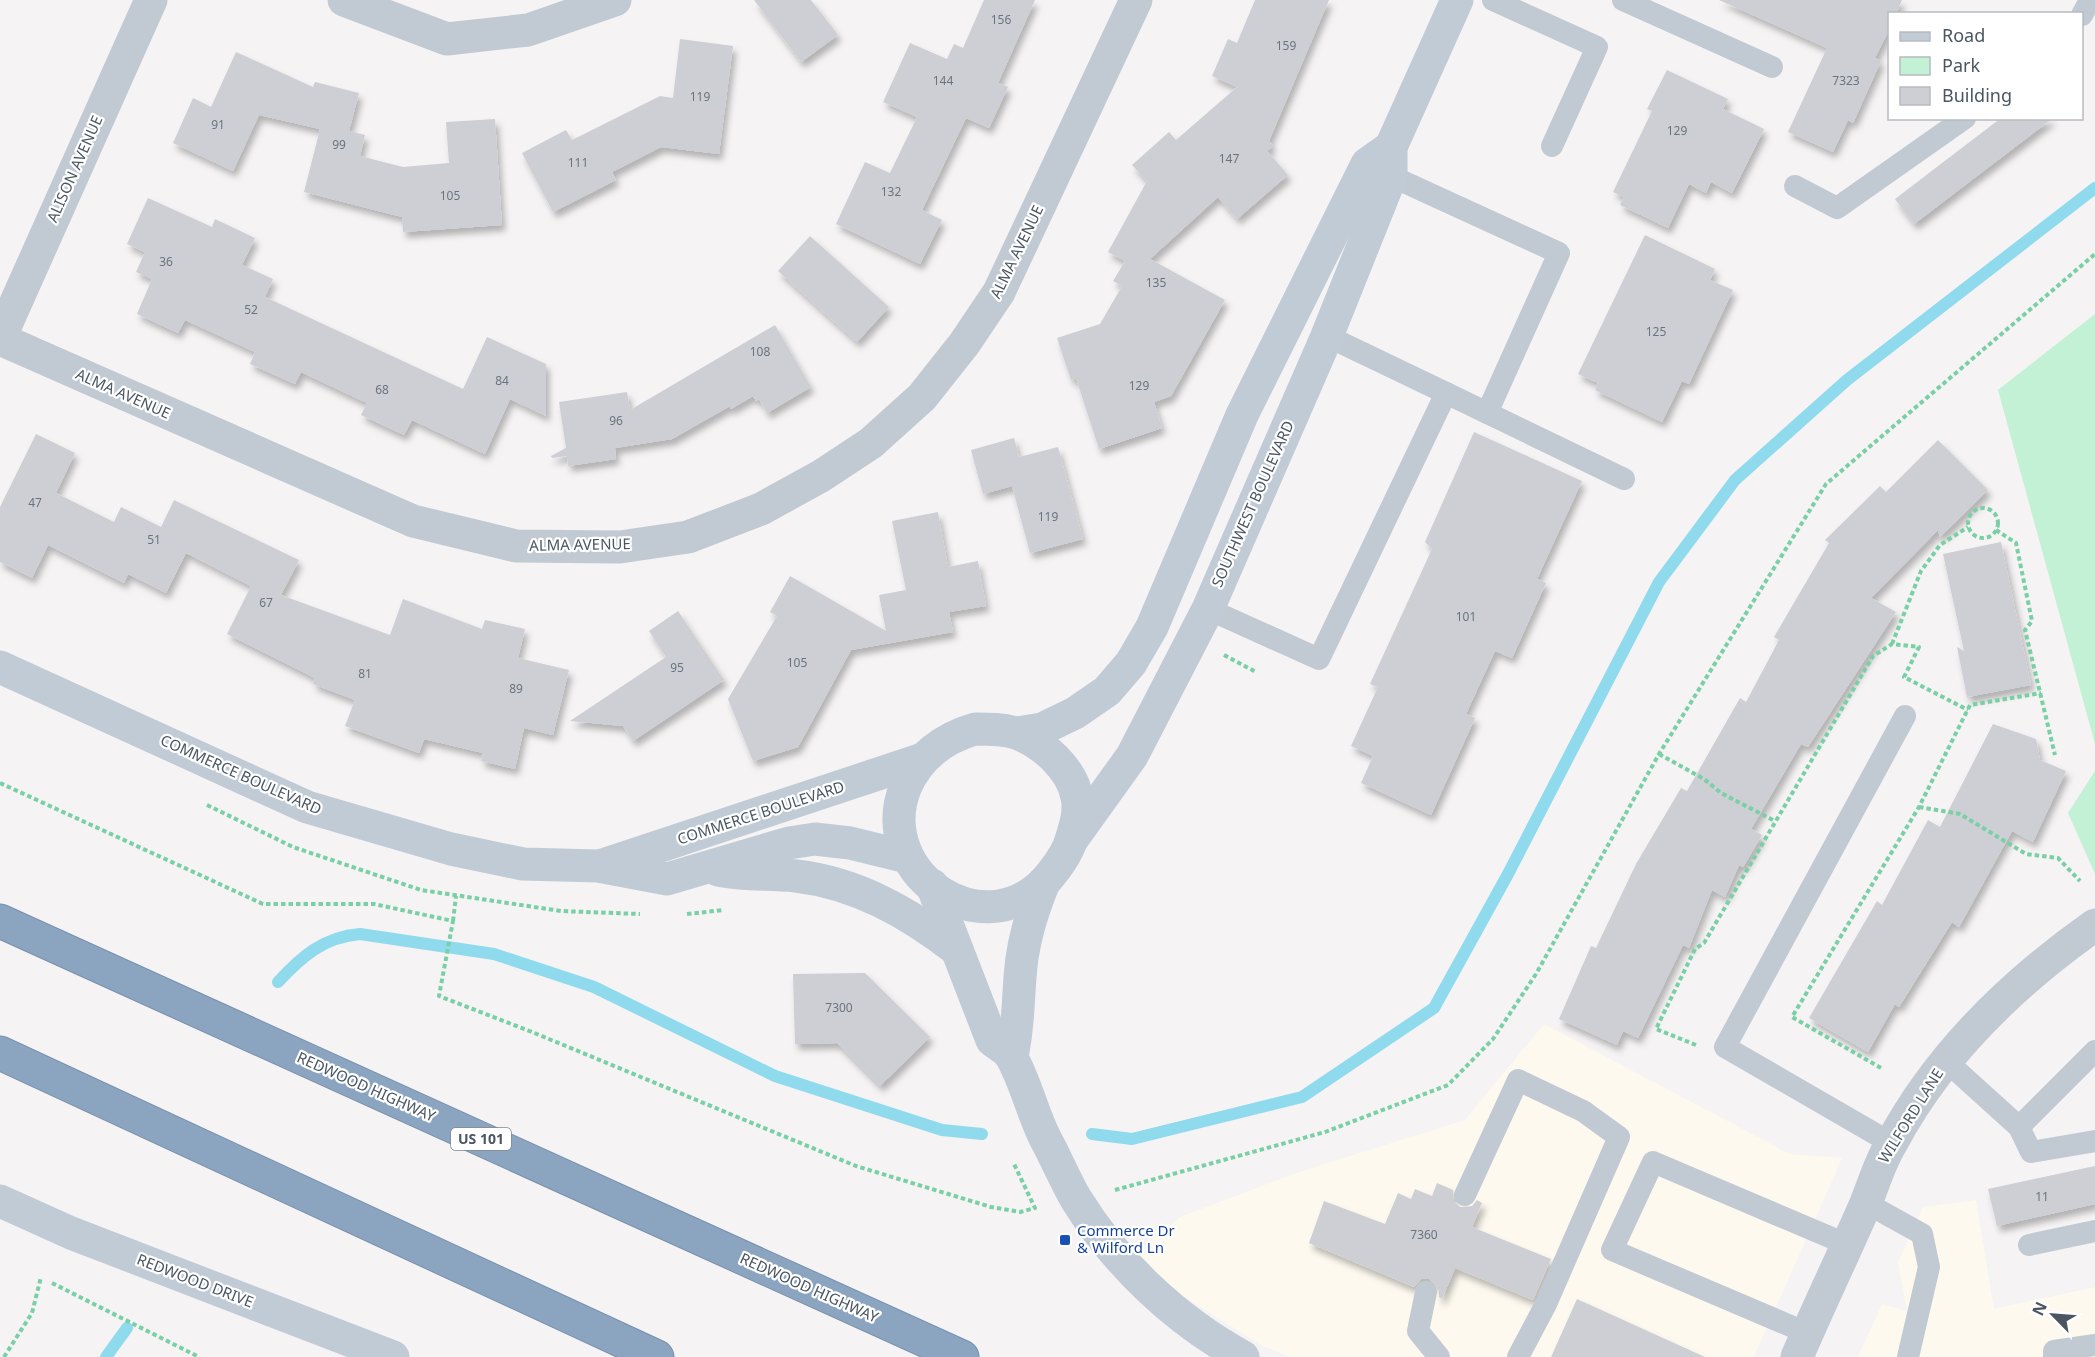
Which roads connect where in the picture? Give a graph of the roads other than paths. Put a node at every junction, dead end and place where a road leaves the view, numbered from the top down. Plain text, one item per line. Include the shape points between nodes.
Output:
1 (151, 0) edge
2 (344, 0) edge
3 (615, 0) edge
4 (1136, 0) edge
5 (1456, 0) edge
6 (1493, 0) edge
7 (1623, 0) edge
8 (1772, 67) dead end
9 (1962, 120) edge
10 (1552, 146) dead end
11 (1391, 162) junction
12 (1795, 186) dead end
13 (1327, 336) junction
14 (0, 339) edge
15 (1446, 393) junction
16 (1486, 413) junction
17 (1624, 479) dead end
18 (1208, 609) junction
19 (0, 667) edge
20 (1905, 716) dead end
21 (1017, 733) junction
22 (923, 759) junction
23 (1071, 841) junction
24 (907, 857) junction
25 (598, 866) junction
26 (708, 868) junction
27 (932, 885) junction
28 (1043, 885) junction
29 (0, 921) edge
30 (2095, 925) edge
31 (957, 950) junction
32 (2095, 1051) edge
33 (0, 1053) edge
34 (1012, 1056) junction
35 (1946, 1060) junction
36 (2019, 1127) junction
37 (2095, 1141) edge
38 (1891, 1143) junction
39 (1465, 1195) dead end
40 (0, 1201) edge
41 (1866, 1203) junction
42 (2095, 1231) edge
43 (1846, 1244) junction
44 (2030, 1245) dead end
45 (1426, 1292) dead end
46 (1802, 1345) edge
47 (2095, 1345) edge
48 (393, 1357) edge
49 (657, 1357) edge
50 (962, 1357) edge
51 (1244, 1357) edge
52 (1439, 1357) edge
53 (1518, 1357) edge
54 (1908, 1357) edge
55 (2055, 1357) edge

1 - 14 street, ALISON AVENUE
2 - 3 street via 447,39 528,30
4 - 14 street, ALMA AVENUE via 999,292 922,397 871,443 821,476 761,509 688,537 620,547 516,546 413,521
5 - 11 street, SOUTHWEST BOULEVARD
6 - 10 lane via 1597,47
7 - 8 lane
9 - 12 lane via 1837,208
11 - 13 street, SOUTHWEST BOULEVARD
11 - 16 lane via 1559,253
11 - 21 street, SOUTHWEST BOULEVARD via 1368,164 1242,415 1152,627 1131,663 1107,691 1075,713 1042,729
13 - 15 lane
13 - 18 street, SOUTHWEST BOULEVARD
15 - 16 lane
15 - 18 lane via 1319,659
16 - 17 lane
18 - 23 street, SOUTHWEST BOULEVARD via 1132,756
19 - 25 street, COMMERCE BOULEVARD via 307,807 451,849 523,864
20 - 38 lane via 1725,1047
21 - 22 street, COMMERCE BOULEVARD via 975,729 956,734
21 - 23 street, COMMERCE BOULEVARD via 1055,759 1070,779 1077,796 1078,815
22 - 24 street, COMMERCE BOULEVARD via 902,798 898,824
22 - 25 street, COMMERCE BOULEVARD
23 - 28 street, COMMERCE BOULEVARD
24 - 26 street, COMMERCE BOULEVARD via 815,839
24 - 27 street, COMMERCE BOULEVARD
25 - 26 street, COMMERCE BOULEVARD via 668,879
26 - 31 street via 742,876 794,876 863,893 925,925
27 - 28 street, COMMERCE BOULEVARD via 963,903 984,908 1006,907
27 - 31 street, COMMERCE BOULEVARD
28 - 34 street, COMMERCE BOULEVARD via 1025,943 1018,1031
29 - 50 highway, REDWOOD HIGHWAY / US 101
30 - 35 street, WILFORD LANE via 2050,957
31 - 34 street, COMMERCE BOULEVARD via 992,1040
32 - 36 lane
33 - 49 highway
34 - 51 street, COMMERCE BOULEVARD via 1034,1115 1082,1207 1139,1278 1179,1315
35 - 36 lane
35 - 38 street, WILFORD LANE
36 - 37 lane via 2031,1152
38 - 41 street, WILFORD LANE
39 - 53 lane via 1518,1080 1583,1112 1619,1137 1546,1304
40 - 48 street, REDWOOD DRIVE via 71,1233
41 - 43 street, WILFORD LANE
41 - 54 lane via 1922,1234 1929,1267
42 - 44 lane
43 - 46 street, WILFORD LANE
43 - 46 lane via 1653,1162 1611,1250
45 - 52 lane via 1418,1331
47 - 55 lane via 2054,1351

